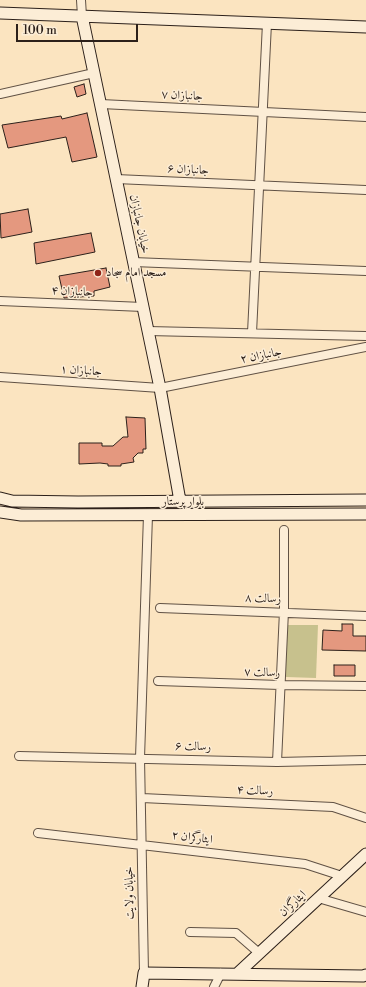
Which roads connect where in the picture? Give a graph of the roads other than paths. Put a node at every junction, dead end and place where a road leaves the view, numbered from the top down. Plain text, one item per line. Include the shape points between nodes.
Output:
1 (80, 0) edge
2 (0, 13) edge
3 (82, 16) junction
4 (267, 23) junction
5 (366, 27) edge
6 (94, 73) junction
7 (0, 94) edge
8 (101, 104) junction
9 (262, 112) junction
10 (366, 117) edge
11 (116, 179) junction
12 (259, 186) junction
13 (366, 190) edge
14 (134, 262) junction
15 (255, 267) junction
16 (366, 272) edge
17 (0, 301) edge
18 (143, 307) junction
19 (148, 331) junction
20 (252, 333) junction
21 (366, 336) edge
22 (366, 347) edge
23 (0, 377) edge
24 (160, 388) junction
25 (0, 498) edge
26 (366, 500) edge
27 (180, 501) junction
28 (110, 502) junction
29 (0, 512) edge
30 (105, 514) junction
31 (366, 514) edge
32 (148, 515) junction
33 (284, 530) dead end
34 (160, 608) dead end
35 (284, 611) junction
36 (366, 616) edge
37 (158, 680) dead end
38 (280, 685) junction
39 (366, 686) edge
40 (19, 756) dead end
41 (140, 758) junction
42 (366, 760) edge
43 (278, 762) junction
44 (142, 798) junction
45 (366, 818) edge
46 (38, 833) dead end
47 (142, 844) junction
48 (366, 854) edge
49 (362, 864) edge
50 (342, 876) junction
51 (318, 898) junction
52 (366, 912) edge
53 (190, 932) dead end
54 (259, 953) junction
55 (144, 973) junction
56 (221, 973) junction
57 (238, 973) junction
58 (366, 975) edge
59 (142, 987) edge
60 (214, 987) edge

1 - 3 street, خیابان جانبازان
2 - 3 street
3 - 4 street
3 - 6 street, خیابان جانبازان
4 - 5 street
4 - 9 street
6 - 7 street
6 - 8 street, خیابان جانبازان
8 - 9 street, جانبازان ۷
8 - 11 street, خیابان جانبازان
9 - 10 street, جانبازان ۷
9 - 12 street
11 - 12 street, جانبازان ۶
11 - 14 street, خیابان جانبازان
12 - 13 street, جانبازان ۶
12 - 15 street
14 - 15 street
14 - 18 street, خیابان جانبازان
15 - 16 street
15 - 20 street
17 - 18 street, جانبازان ۴
18 - 19 street, خیابان جانبازان
19 - 20 street
19 - 24 street, خیابان جانبازان
20 - 21 street
22 - 24 street, جانبازان ۲
23 - 24 street, جانبازان ۱
24 - 27 street, خیابان جانبازان
25 - 28 street, بلوار پرستار via 12,501
26 - 27 street, بلوار پرستار
27 - 28 street, بلوار پرستار
28 - 30 street
29 - 30 street, بلوار پرستار via 20,516
30 - 32 street, بلوار پرستار
31 - 32 street, بلوار پرستار
32 - 41 street, خیابان ولایت
33 - 35 street
34 - 35 street, رسالت ۸
35 - 36 street, رسالت ۸
35 - 38 street
37 - 38 street, رسالت ۷
38 - 39 street, رسالت ۷
38 - 43 street
40 - 41 street, رسالت ۶
41 - 43 street, رسالت ۶
41 - 44 street, خیابان ولایت
42 - 43 street, رسالت ۶
44 - 45 street, رسالت ۴ via 333,807
44 - 47 street, خیابان ولایت
46 - 47 street, ایثارگران ۲
47 - 50 street, ایثارگران ۲ via 304,864
47 - 55 street, خیابان ولایت
48 - 49 street, ایثارگران
49 - 50 street, ایثارگران
50 - 51 street, ایثارگران
51 - 52 street
51 - 54 street, ایثارگران
53 - 54 street via 236,933
54 - 57 street, ایثارگران
55 - 56 street
55 - 59 street, خیابان ولایت
56 - 57 street
56 - 60 street
57 - 58 street

